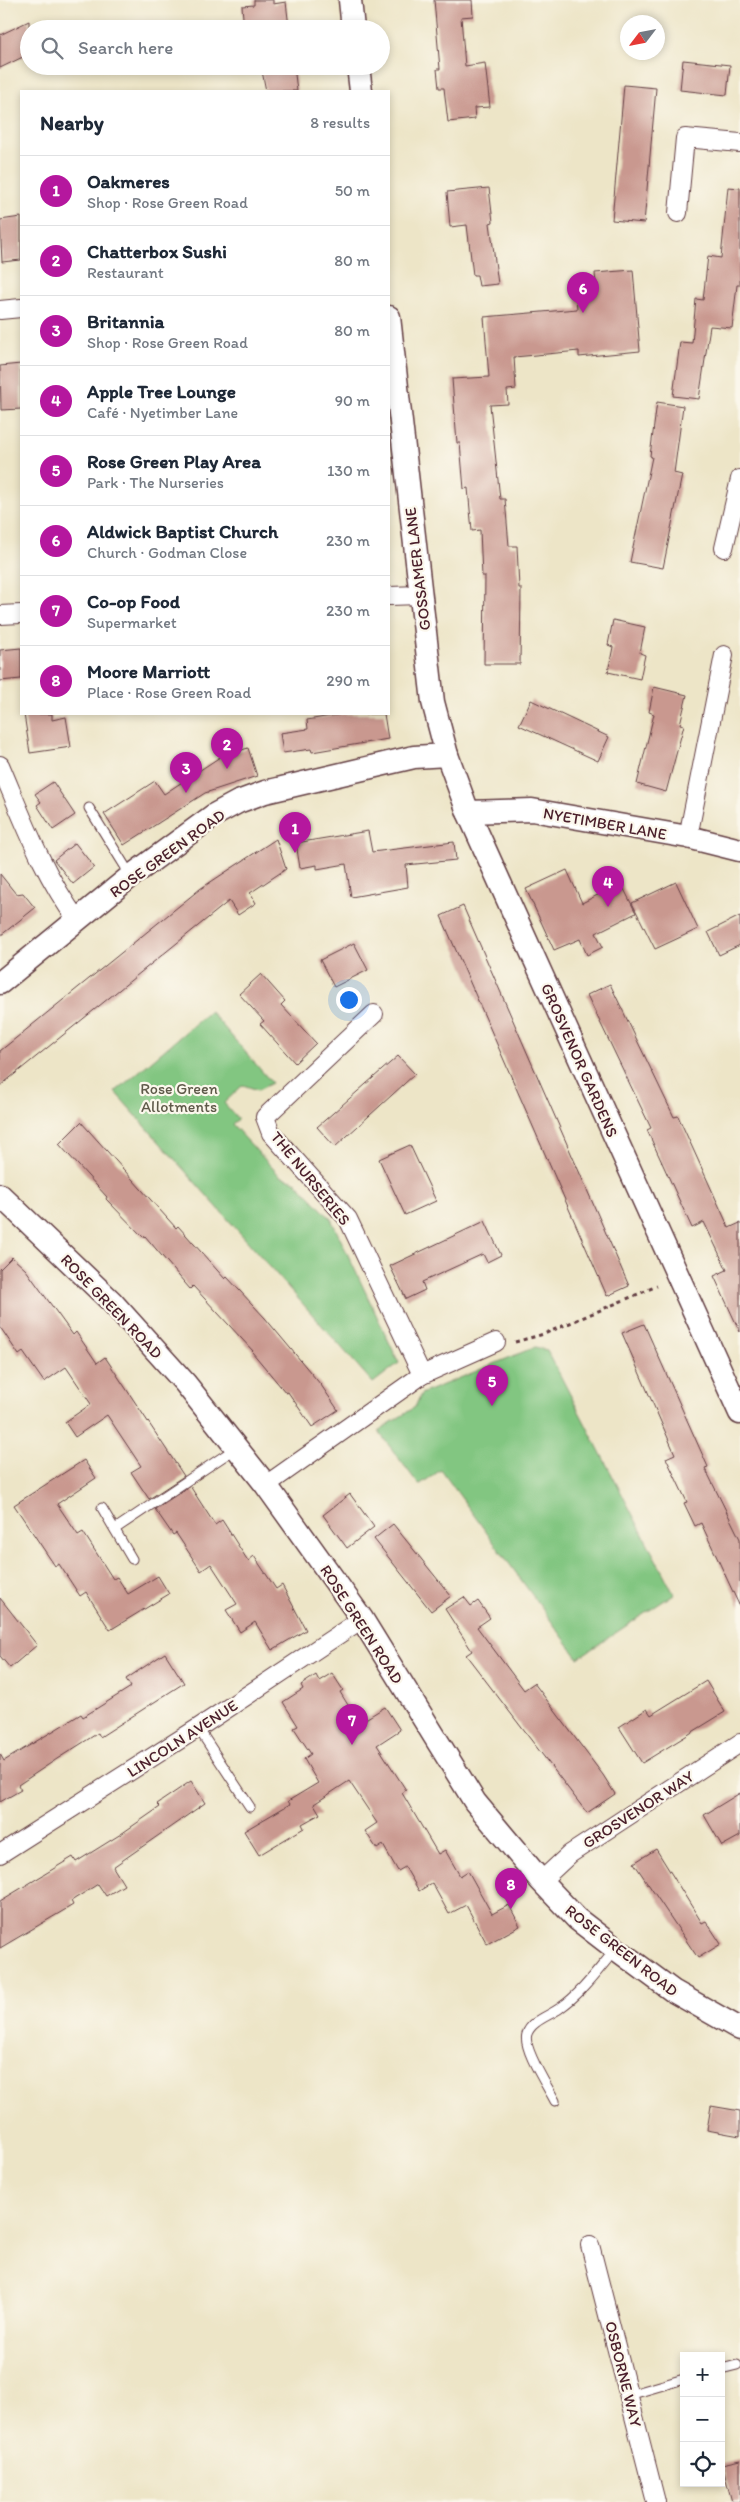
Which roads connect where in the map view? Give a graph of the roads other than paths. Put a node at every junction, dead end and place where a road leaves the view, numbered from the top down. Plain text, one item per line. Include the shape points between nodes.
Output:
1 (350, 0) edge
2 (352, 20) edge
3 (359, 75) edge
4 (361, 90) edge
5 (740, 143) edge
6 (678, 213) dead end
7 (20, 308) edge
8 (0, 310) edge
9 (390, 326) edge
10 (740, 479) edge
11 (724, 548) dead end
12 (420, 595) junction
13 (390, 596) edge
14 (20, 614) edge
15 (0, 615) edge
16 (724, 656) dead end
17 (433, 702) joint
18 (447, 755) junction
19 (0, 765) edge
20 (89, 808) dead end
21 (468, 812) junction
22 (688, 837) junction
23 (740, 850) edge
24 (131, 876) junction
25 (78, 921) junction
26 (0, 983) edge
27 (374, 1014) dead end
28 (0, 1195) edge
29 (490, 1344) road end
30 (422, 1375) junction
31 (740, 1413) edge
32 (236, 1447) junction
33 (266, 1485) junction
34 (102, 1508) dead end
35 (115, 1529) junction
36 (132, 1559) dead end
37 (362, 1619) junction
38 (198, 1728) junction
39 (740, 1743) edge
40 (250, 1807) dead end
41 (0, 1854) edge
42 (541, 1881) junction
43 (616, 1949) junction
44 (740, 2029) edge
45 (556, 2101) dead end
46 (590, 2245) dead end
47 (737, 2365) dead end
48 (725, 2368) edge
49 (680, 2380) edge
50 (629, 2395) junction
51 (656, 2502) edge

1 - 2 street
3 - 4 street
5 - 6 street via 685,138
7 - 8 street
9 - 12 street, GOSSAMER LANE
10 - 11 street
12 - 13 street
12 - 17 street, GOSSAMER LANE
14 - 15 street
16 - 22 street
17 - 18 street, GROSVENOR GARDENS
18 - 21 street, GROSVENOR GARDENS
18 - 24 street, ROSE GREEN ROAD via 414,757 265,792 238,802 214,815
19 - 25 street via 44,870
20 - 24 lane
21 - 22 street, NYETIMBER LANE via 532,810
21 - 31 street, GROSVENOR GARDENS
22 - 23 street, NYETIMBER LANE
24 - 25 street, ROSE GREEN ROAD
25 - 26 street, ROSE GREEN ROAD
27 - 30 street, THE NURSERIES via 265,1117 271,1132 348,1220
28 - 32 street, ROSE GREEN ROAD via 112,1302 185,1383
29 - 30 street
30 - 33 street
32 - 33 street, ROSE GREEN ROAD
32 - 35 lane
33 - 37 street, ROSE GREEN ROAD
34 - 35 lane
35 - 36 lane
37 - 38 street, LINCOLN AVENUE
37 - 42 street, ROSE GREEN ROAD via 475,1802
38 - 40 lane
38 - 41 street, LINCOLN AVENUE
39 - 42 street, GROSVENOR WAY via 570,1854
42 - 43 street, ROSE GREEN ROAD via 577,1919
43 - 44 street, ROSE GREEN ROAD via 673,1991
43 - 45 lane via 580,1991 534,2024 526,2034 527,2047
46 - 50 street, OSBORNE WAY
47 - 48 lane
49 - 50 lane
50 - 51 street, OSBORNE WAY

